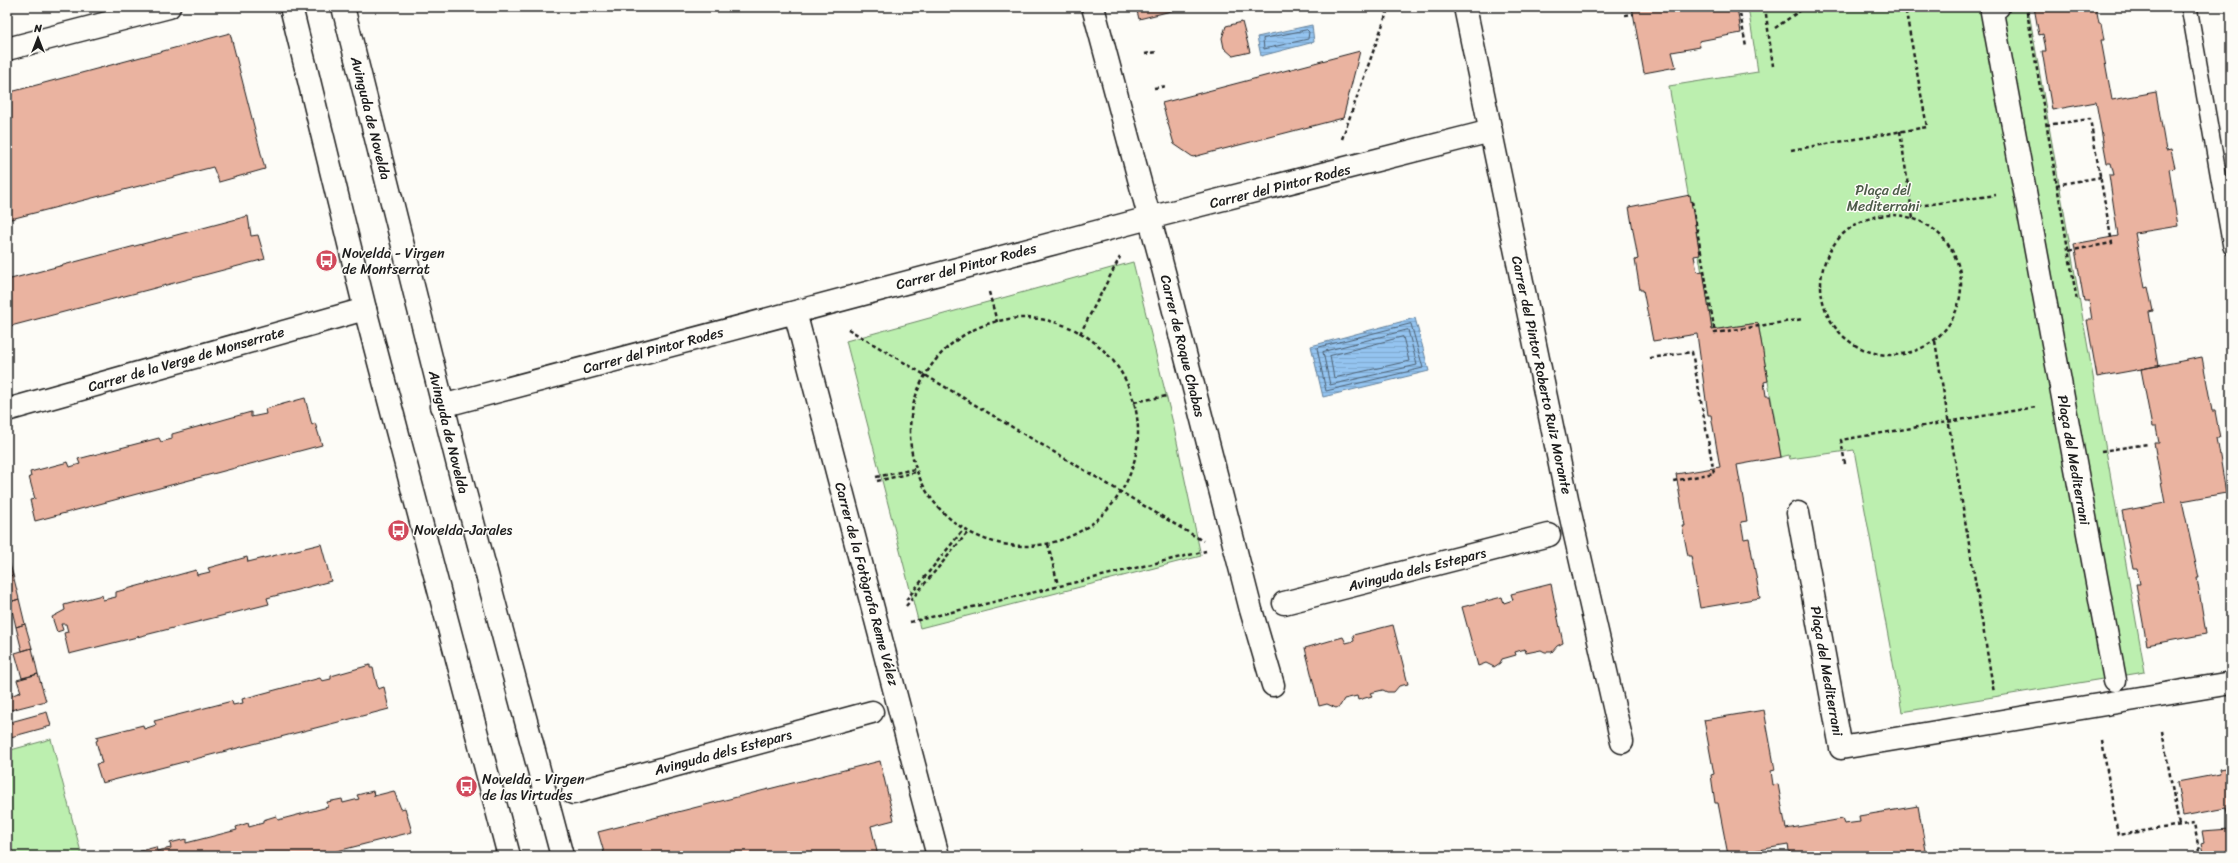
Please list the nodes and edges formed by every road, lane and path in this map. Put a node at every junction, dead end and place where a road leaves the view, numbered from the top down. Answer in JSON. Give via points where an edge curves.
{"nodes":[{"id":1,"x":169,"y":7,"type":"edge"},
{"id":2,"x":291,"y":7,"type":"edge"},
{"id":3,"x":343,"y":7,"type":"edge"},
{"id":4,"x":1093,"y":7,"type":"edge"},
{"id":5,"x":1389,"y":7,"type":"edge"},
{"id":6,"x":1465,"y":7,"type":"edge"},
{"id":7,"x":1739,"y":7,"type":"edge"},
{"id":8,"x":1764,"y":7,"type":"edge"},
{"id":9,"x":1809,"y":7,"type":"edge"},
{"id":10,"x":1905,"y":7,"type":"edge"},
{"id":11,"x":1998,"y":7,"type":"edge"},
{"id":12,"x":2026,"y":7,"type":"edge"},
{"id":13,"x":2189,"y":7,"type":"edge"},
{"id":14,"x":1804,"y":8,"type":"edge"},
{"id":15,"x":1634,"y":14,"type":"dead end"},
{"id":16,"x":1624,"y":15,"type":"dead end"},
{"id":17,"x":1775,"y":28,"type":"dead end"},
{"id":18,"x":1746,"y":47,"type":"dead end"},
{"id":19,"x":7,"y":50,"type":"edge"},
{"id":20,"x":1157,"y":52,"type":"dead end"},
{"id":21,"x":1145,"y":54,"type":"dead end"},
{"id":22,"x":1773,"y":66,"type":"dead end"},
{"id":23,"x":1167,"y":86,"type":"dead end"},
{"id":24,"x":1154,"y":88,"type":"dead end"},
{"id":25,"x":2046,"y":125,"type":"junction"},
{"id":26,"x":1492,"y":131,"type":"junction"},
{"id":27,"x":1900,"y":131,"type":"junction"},
{"id":28,"x":1342,"y":139,"type":"dead end"},
{"id":29,"x":1791,"y":150,"type":"dead end"},
{"id":30,"x":2101,"y":177,"type":"junction"},
{"id":31,"x":2056,"y":185,"type":"junction"},
{"id":32,"x":2024,"y":190,"type":"junction"},
{"id":33,"x":1692,"y":201,"type":"dead end"},
{"id":34,"x":1911,"y":207,"type":"junction"},
{"id":35,"x":1149,"y":218,"type":"junction"},
{"id":36,"x":1913,"y":219,"type":"junction"},
{"id":37,"x":2231,"y":247,"type":"edge"},
{"id":38,"x":2068,"y":251,"type":"junction"},
{"id":39,"x":1120,"y":257,"type":"dead end"},
{"id":40,"x":989,"y":292,"type":"dead end"},
{"id":41,"x":2078,"y":305,"type":"dead end"},
{"id":42,"x":365,"y":309,"type":"junction"},
{"id":43,"x":795,"y":312,"type":"junction"},
{"id":44,"x":1803,"y":319,"type":"dead end"},
{"id":45,"x":998,"y":322,"type":"junction"},
{"id":46,"x":847,"y":328,"type":"dead end"},
{"id":47,"x":1080,"y":334,"type":"junction"},
{"id":48,"x":1935,"y":341,"type":"junction"},
{"id":49,"x":1650,"y":358,"type":"dead end"},
{"id":50,"x":925,"y":375,"type":"junction"},
{"id":51,"x":1169,"y":396,"type":"dead end"},
{"id":52,"x":1134,"y":402,"type":"junction"},
{"id":53,"x":2064,"y":402,"type":"junction"},
{"id":54,"x":442,"y":406,"type":"junction"},
{"id":55,"x":7,"y":410,"type":"edge"},
{"id":56,"x":1949,"y":421,"type":"junction"},
{"id":57,"x":2102,"y":443,"type":"dead end"},
{"id":58,"x":2148,"y":444,"type":"dead end"},
{"id":59,"x":2103,"y":451,"type":"junction"},
{"id":60,"x":2073,"y":456,"type":"junction"},
{"id":61,"x":1844,"y":464,"type":"dead end"},
{"id":62,"x":916,"y":471,"type":"junction"},
{"id":63,"x":877,"y":479,"type":"dead end"},
{"id":64,"x":1673,"y":480,"type":"dead end"},
{"id":65,"x":1121,"y":492,"type":"junction"},
{"id":66,"x":1798,"y":513,"type":"dead end"},
{"id":67,"x":963,"y":530,"type":"junction"},
{"id":68,"x":968,"y":532,"type":"junction"},
{"id":69,"x":1549,"y":535,"type":"dead end"},
{"id":70,"x":1205,"y":542,"type":"dead end"},
{"id":71,"x":1048,"y":544,"type":"junction"},
{"id":72,"x":1207,"y":551,"type":"dead end"},
{"id":73,"x":1058,"y":585,"type":"junction"},
{"id":74,"x":906,"y":600,"type":"dead end"},
{"id":75,"x":1284,"y":603,"type":"dead end"},
{"id":76,"x":906,"y":606,"type":"dead end"},
{"id":77,"x":910,"y":622,"type":"dead end"},
{"id":78,"x":2114,"y":680,"type":"dead end"},
{"id":79,"x":2231,"y":683,"type":"edge"},
{"id":80,"x":1273,"y":685,"type":"dead end"},
{"id":81,"x":1995,"y":700,"type":"dead end"},
{"id":82,"x":872,"y":712,"type":"dead end"},
{"id":83,"x":2162,"y":731,"type":"dead end"},
{"id":84,"x":2102,"y":741,"type":"dead end"},
{"id":85,"x":1622,"y":742,"type":"dead end"},
{"id":86,"x":573,"y":793,"type":"dead end"},
{"id":87,"x":2179,"y":825,"type":"junction"},
{"id":88,"x":509,"y":856,"type":"edge"},
{"id":89,"x":562,"y":856,"type":"edge"},
{"id":90,"x":938,"y":856,"type":"edge"},
{"id":91,"x":2200,"y":856,"type":"edge"}],
"edges":[{"from":1,"to":19,"type":"street"},
{"from":2,"to":42,"type":"street"},
{"from":3,"to":54,"type":"street","name":"Avinguda de Novelda"},
{"from":4,"to":35,"type":"street","name":"Carrer de Roque Chabas"},
{"from":5,"to":28,"type":"path"},
{"from":6,"to":26,"type":"street","name":"Carrer del Pintor Roberto Ruiz Morante"},
{"from":7,"to":18,"type":"path"},
{"from":8,"to":22,"type":"path"},
{"from":9,"to":14,"type":"path"},
{"from":10,"to":27,"type":"path","via":[[1927,127]]},
{"from":11,"to":32,"type":"street","name":"Plaça del Mediterrani","via":[[1992,12]]},
{"from":12,"to":25,"type":"path"},
{"from":13,"to":37,"type":"lane"},
{"from":14,"to":17,"type":"path"},
{"from":15,"to":16,"type":"path"},
{"from":20,"to":21,"type":"path"},
{"from":23,"to":24,"type":"path"},
{"from":25,"to":30,"type":"path","via":[[2090,119]]},
{"from":25,"to":31,"type":"path"},
{"from":26,"to":35,"type":"street","name":"Carrer del Pintor Rodes"},
{"from":26,"to":85,"type":"street","name":"Carrer del Pintor Roberto Ruiz Morante","via":[[1571,517]]},
{"from":27,"to":29,"type":"path"},
{"from":27,"to":34,"type":"path"},
{"from":30,"to":31,"type":"path"},
{"from":30,"to":38,"type":"path","via":[[2112,243]]},
{"from":31,"to":32,"type":"path"},
{"from":31,"to":38,"type":"path"},
{"from":32,"to":34,"type":"path"},
{"from":32,"to":53,"type":"street","name":"Plaça del Mediterrani"},
{"from":33,"to":44,"type":"path","via":[[1715,333]]},
{"from":34,"to":36,"type":"path"},
{"from":35,"to":43,"type":"street","name":"Carrer del Pintor Rodes"},
{"from":35,"to":80,"type":"street","name":"Carrer de Roque Chabas","via":[[1251,610]]},
{"from":36,"to":48,"type":"path","via":[[1921,221],[1939,234],[1952,250],[1960,271],[1962,294],[1955,315]]},
{"from":36,"to":48,"type":"path","via":[[1900,215],[1876,216],[1853,226],[1832,247],[1824,263],[1820,287],[1825,311],[1838,332],[1856,347],[1880,355],[1902,355],[1924,348]]},
{"from":38,"to":41,"type":"path"},
{"from":39,"to":47,"type":"path"},
{"from":40,"to":45,"type":"path"},
{"from":42,"to":55,"type":"street","name":"Carrer de la Verge de Monserrate"},
{"from":42,"to":88,"type":"street"},
{"from":43,"to":54,"type":"street","name":"Carrer del Pintor Rodes"},
{"from":43,"to":90,"type":"street","name":"Carrer de la Fotògrafa Reme Vélez"},
{"from":45,"to":47,"type":"path","via":[[1024,318],[1060,323]]},
{"from":45,"to":50,"type":"path","via":[[987,323],[954,340]]},
{"from":46,"to":50,"type":"path"},
{"from":47,"to":52,"type":"path","via":[[1095,342],[1122,372]]},
{"from":48,"to":56,"type":"path"},
{"from":49,"to":64,"type":"path","via":[[1692,352],[1714,473]]},
{"from":50,"to":62,"type":"path","via":[[913,401],[908,438]]},
{"from":50,"to":65,"type":"path"},
{"from":51,"to":52,"type":"path"},
{"from":52,"to":65,"type":"path","via":[[1138,448],[1126,486]]},
{"from":53,"to":56,"type":"path"},
{"from":53,"to":60,"type":"street","name":"Plaça del Mediterrani"},
{"from":54,"to":89,"type":"street","name":"Avinguda de Novelda"},
{"from":56,"to":61,"type":"path","via":[[1841,440]]},
{"from":56,"to":81,"type":"path"},
{"from":57,"to":59,"type":"path"},
{"from":58,"to":59,"type":"path"},
{"from":59,"to":60,"type":"path"},
{"from":60,"to":78,"type":"street","name":"Plaça del Mediterrani"},
{"from":62,"to":63,"type":"path"},
{"from":62,"to":67,"type":"path","via":[[935,506]]},
{"from":65,"to":70,"type":"path"},
{"from":65,"to":71,"type":"path","via":[[1101,517],[1070,537]]},
{"from":66,"to":79,"type":"street","name":"Plaça del Mediterrani","via":[[1841,748]]},
{"from":67,"to":68,"type":"path"},
{"from":67,"to":74,"type":"path"},
{"from":68,"to":71,"type":"path","via":[[997,544],[1034,547]]},
{"from":68,"to":76,"type":"path"},
{"from":69,"to":75,"type":"street","name":"Avinguda dels Estepars"},
{"from":71,"to":73,"type":"path"},
{"from":72,"to":73,"type":"path"},
{"from":73,"to":77,"type":"path"},
{"from":82,"to":86,"type":"street","name":"Avinguda dels Estepars"},
{"from":83,"to":87,"type":"path"},
{"from":84,"to":87,"type":"path","via":[[2118,835]]},
{"from":87,"to":91,"type":"path","via":[[2194,823]]}]}
